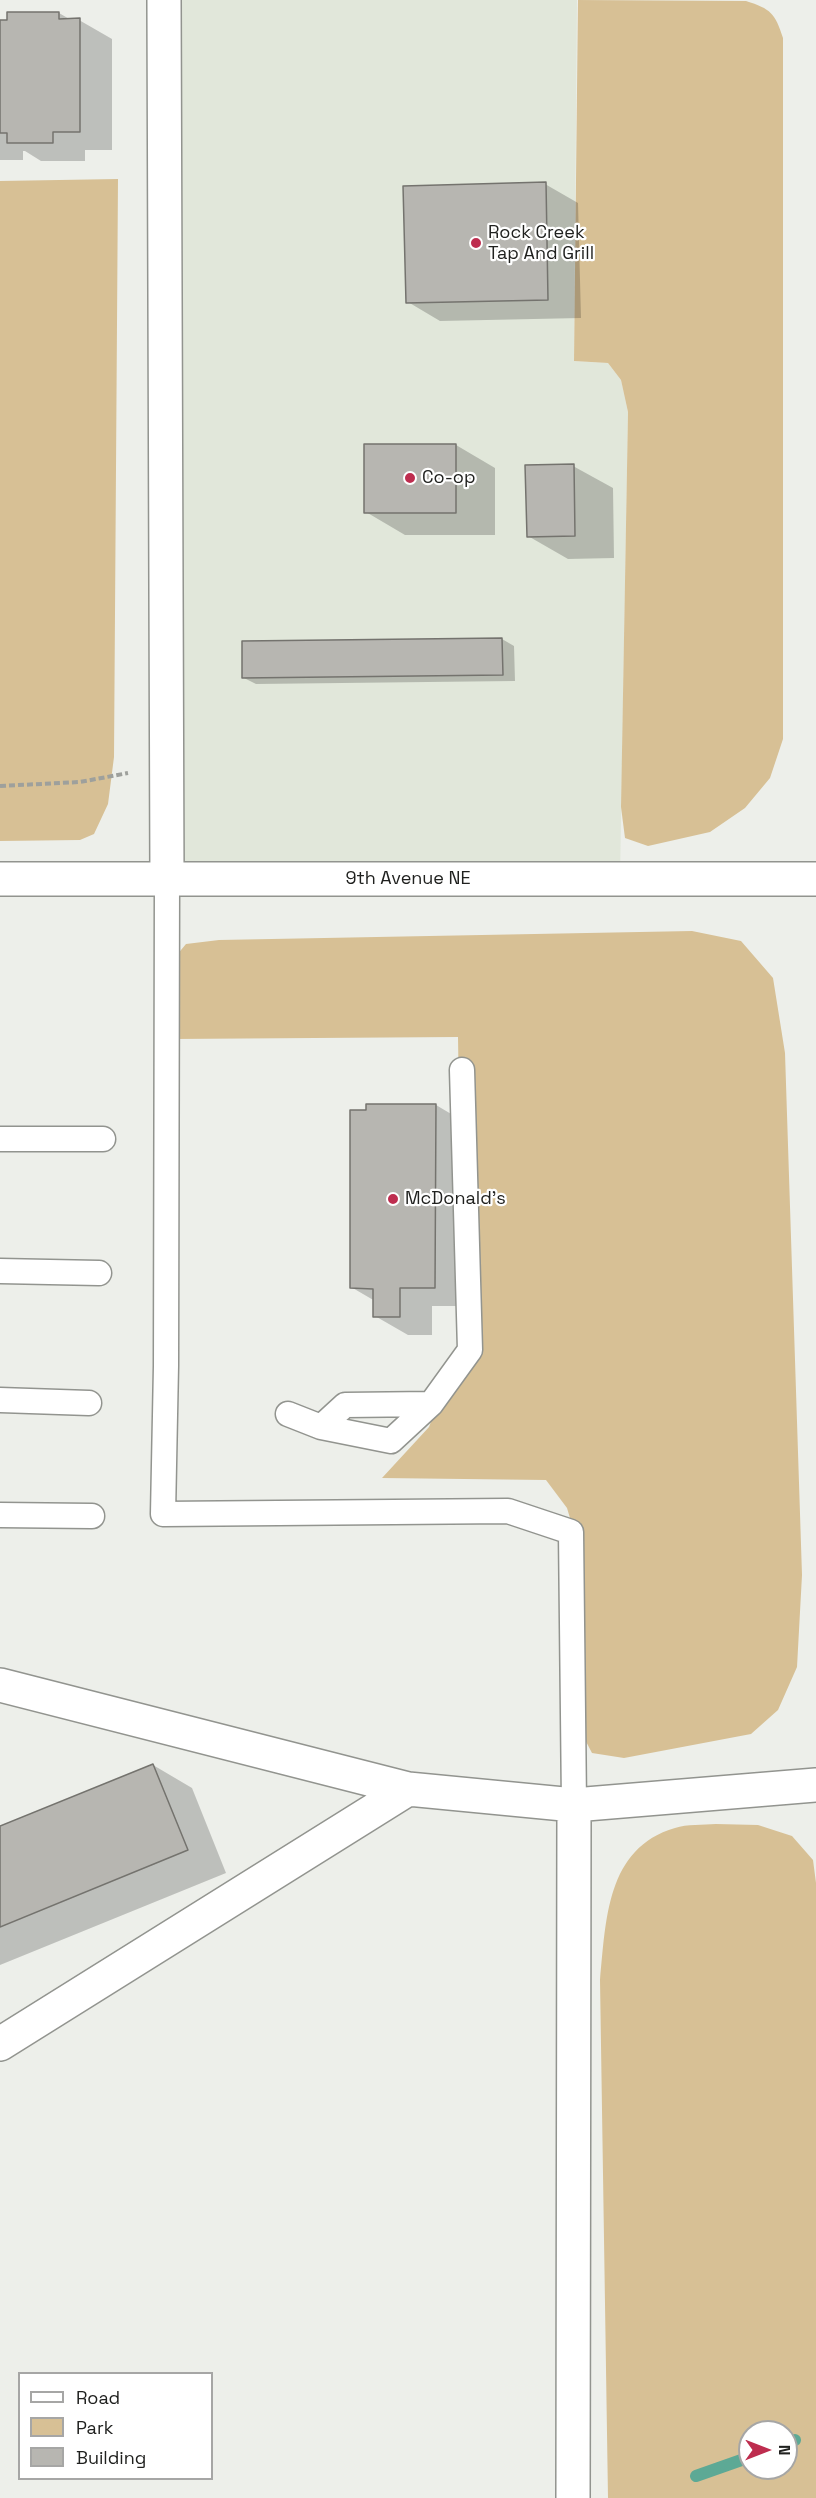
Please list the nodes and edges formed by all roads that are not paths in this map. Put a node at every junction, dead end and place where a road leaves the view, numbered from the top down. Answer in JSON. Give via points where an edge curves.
{"nodes":[{"id":1,"x":164,"y":0,"type":"edge"},
{"id":2,"x":0,"y":879,"type":"edge"},
{"id":3,"x":167,"y":879,"type":"junction"},
{"id":4,"x":816,"y":879,"type":"edge"},
{"id":5,"x":462,"y":1070,"type":"dead end"},
{"id":6,"x":0,"y":1139,"type":"edge"},
{"id":7,"x":103,"y":1139,"type":"dead end"},
{"id":8,"x":0,"y":1270,"type":"edge"},
{"id":9,"x":99,"y":1273,"type":"dead end"},
{"id":10,"x":0,"y":1400,"type":"edge"},
{"id":11,"x":90,"y":1403,"type":"dead end"},
{"id":12,"x":430,"y":1404,"type":"junction"},
{"id":13,"x":288,"y":1414,"type":"dead end"},
{"id":14,"x":321,"y":1427,"type":"junction"},
{"id":15,"x":0,"y":1515,"type":"edge"},
{"id":16,"x":92,"y":1516,"type":"dead end"},
{"id":17,"x":0,"y":1685,"type":"edge"},
{"id":18,"x":816,"y":1785,"type":"edge"},
{"id":19,"x":408,"y":1789,"type":"junction"},
{"id":20,"x":573,"y":1805,"type":"junction"},
{"id":21,"x":0,"y":2044,"type":"edge"},
{"id":22,"x":573,"y":2498,"type":"edge"}],
"edges":[{"from":1,"to":3,"type":"street"},
{"from":2,"to":3,"type":"street","name":"9th Avenue NE"},
{"from":3,"to":4,"type":"street","name":"9th Avenue NE"},
{"from":3,"to":20,"type":"lane","via":[[163,1514],[508,1511],[572,1532]]},
{"from":5,"to":12,"type":"lane","via":[[470,1350]]},
{"from":6,"to":7,"type":"lane"},
{"from":8,"to":9,"type":"lane"},
{"from":10,"to":11,"type":"lane"},
{"from":12,"to":14,"type":"lane","via":[[345,1404]]},
{"from":12,"to":14,"type":"lane","via":[[392,1441]]},
{"from":13,"to":14,"type":"lane"},
{"from":15,"to":16,"type":"lane"},
{"from":17,"to":19,"type":"street"},
{"from":18,"to":20,"type":"street"},
{"from":19,"to":20,"type":"street"},
{"from":19,"to":21,"type":"street"},
{"from":20,"to":22,"type":"street"}]}
